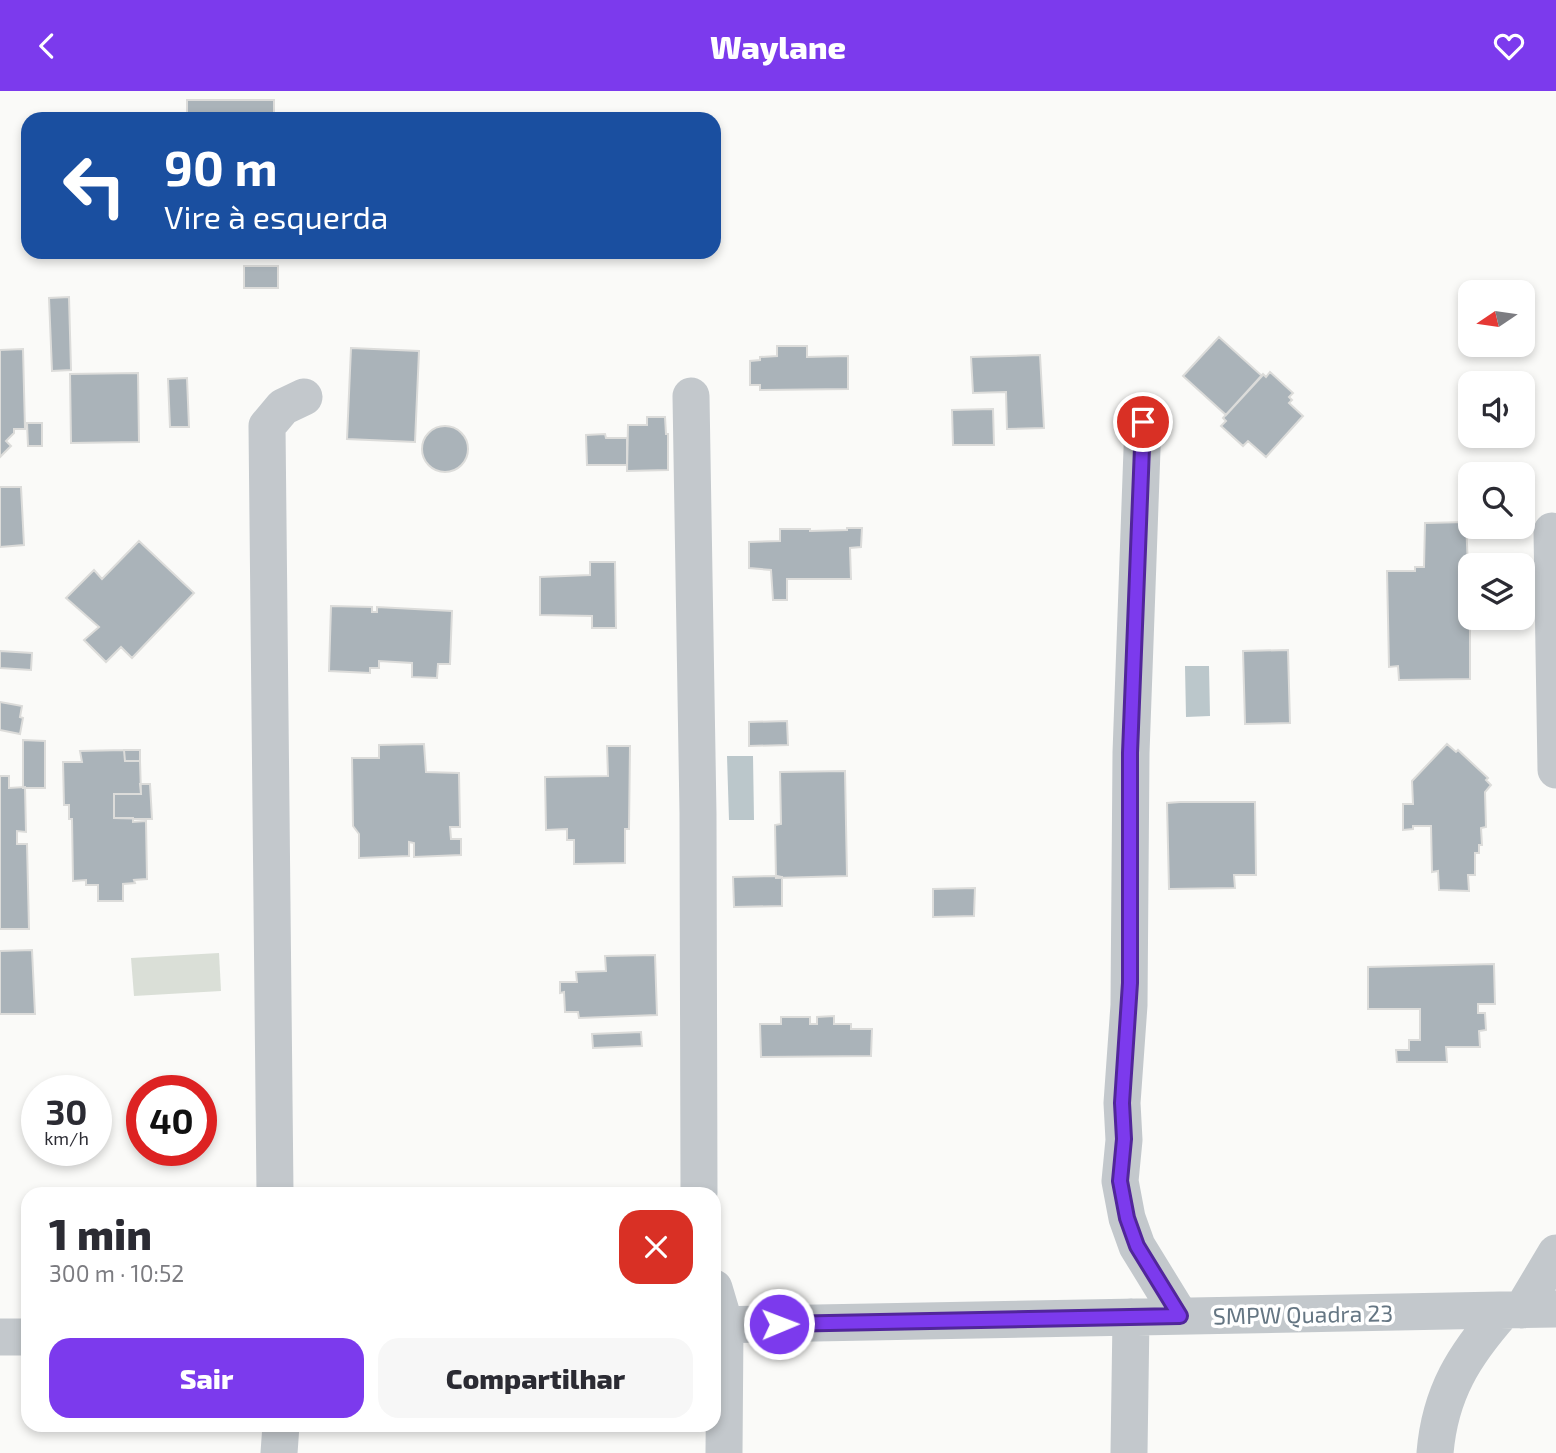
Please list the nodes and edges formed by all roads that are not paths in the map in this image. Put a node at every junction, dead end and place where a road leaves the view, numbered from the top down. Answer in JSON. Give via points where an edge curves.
{"nodes":[{"id":1,"x":691,"y":396,"type":"dead end"},
{"id":2,"x":304,"y":397,"type":"dead end"},
{"id":3,"x":1143,"y":422,"type":"dead end"},
{"id":4,"x":1552,"y":531,"type":"dead end"},
{"id":5,"x":1556,"y":771,"type":"edge"},
{"id":6,"x":275,"y":1187,"type":"edge"},
{"id":7,"x":699,"y":1187,"type":"edge"},
{"id":8,"x":1556,"y":1253,"type":"edge"},
{"id":9,"x":1527,"y":1310,"type":"edge"},
{"id":10,"x":1180,"y":1316,"type":"junction"},
{"id":11,"x":1131,"y":1317,"type":"junction"},
{"id":12,"x":721,"y":1325,"type":"edge"},
{"id":13,"x":0,"y":1337,"type":"edge"},
{"id":14,"x":21,"y":1337,"type":"edge"},
{"id":15,"x":721,"y":1376,"type":"edge"},
{"id":16,"x":280,"y":1432,"type":"edge"},
{"id":17,"x":279,"y":1453,"type":"edge"},
{"id":18,"x":724,"y":1453,"type":"edge"},
{"id":19,"x":1129,"y":1453,"type":"edge"},
{"id":20,"x":1435,"y":1453,"type":"edge"}],
"edges":[{"from":1,"to":7,"type":"street"},
{"from":2,"to":6,"type":"street","via":[[283,407],[267,426]]},
{"from":3,"to":10,"type":"street","via":[[1130,753],[1128,1041],[1120,1181],[1137,1246]]},
{"from":4,"to":5,"type":"street"},
{"from":8,"to":9,"type":"street"},
{"from":9,"to":10,"type":"street","name":"SMPW Quadra 23"},
{"from":9,"to":20,"type":"street","via":[[1476,1341],[1441,1409]]},
{"from":10,"to":11,"type":"street","name":"SMPW Quadra 23"},
{"from":11,"to":12,"type":"street","name":"SMPW Quadra 23"},
{"from":11,"to":19,"type":"street"},
{"from":13,"to":14,"type":"street"},
{"from":15,"to":18,"type":"street"},
{"from":16,"to":17,"type":"street"}]}
